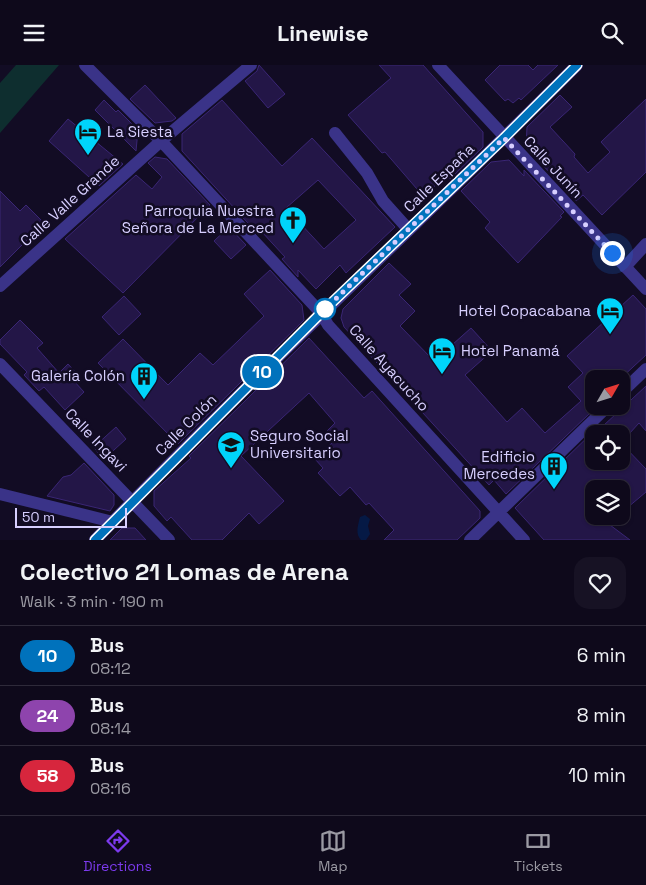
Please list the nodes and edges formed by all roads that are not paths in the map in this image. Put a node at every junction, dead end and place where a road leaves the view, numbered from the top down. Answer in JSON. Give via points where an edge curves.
{"nodes":[{"id":1,"x":85,"y":65,"type":"edge"},
{"id":2,"x":251,"y":65,"type":"edge"},
{"id":3,"x":438,"y":65,"type":"edge"},
{"id":4,"x":577,"y":65,"type":"edge"},
{"id":5,"x":335,"y":133,"type":"dead end"},
{"id":6,"x":504,"y":138,"type":"junction"},
{"id":7,"x":161,"y":141,"type":"junction"},
{"id":8,"x":408,"y":229,"type":"junction"},
{"id":9,"x":646,"y":244,"type":"edge"},
{"id":10,"x":625,"y":267,"type":"junction"},
{"id":11,"x":0,"y":286,"type":"edge"},
{"id":12,"x":646,"y":289,"type":"edge"},
{"id":13,"x":321,"y":313,"type":"junction"},
{"id":14,"x":0,"y":364,"type":"edge"},
{"id":15,"x":646,"y":369,"type":"edge"},
{"id":16,"x":630,"y":384,"type":"edge"},
{"id":17,"x":599,"y":415,"type":"edge"},
{"id":18,"x":0,"y":494,"type":"edge"},
{"id":19,"x":133,"y":501,"type":"junction"},
{"id":20,"x":498,"y":513,"type":"junction"},
{"id":21,"x":113,"y":522,"type":"junction"},
{"id":22,"x":96,"y":540,"type":"edge"},
{"id":23,"x":168,"y":540,"type":"edge"},
{"id":24,"x":470,"y":540,"type":"edge"},
{"id":25,"x":524,"y":540,"type":"edge"}],
"edges":[{"from":1,"to":7,"type":"street","name":"Calle Ayacucho"},
{"from":2,"to":7,"type":"street","name":"Calle Valle Grande"},
{"from":3,"to":6,"type":"street","name":"Calle Junín"},
{"from":4,"to":6,"type":"street","name":"Calle España"},
{"from":5,"to":8,"type":"street","via":[[363,167],[383,201]]},
{"from":6,"to":8,"type":"street","name":"Calle España"},
{"from":6,"to":10,"type":"street","name":"Calle Junín"},
{"from":7,"to":11,"type":"street","name":"Calle Valle Grande"},
{"from":7,"to":13,"type":"street","name":"Calle Ayacucho"},
{"from":8,"to":13,"type":"street","name":"Calle España"},
{"from":9,"to":10,"type":"street"},
{"from":10,"to":12,"type":"street","name":"Calle Junín"},
{"from":13,"to":19,"type":"street","name":"Calle Colón"},
{"from":13,"to":20,"type":"street","name":"Calle Ayacucho","via":[[328,325]]},
{"from":14,"to":19,"type":"street","name":"Calle Ingavi"},
{"from":15,"to":16,"type":"street"},
{"from":17,"to":20,"type":"street"},
{"from":18,"to":21,"type":"street"},
{"from":19,"to":21,"type":"street","name":"Calle Colón"},
{"from":19,"to":23,"type":"street","name":"Calle Ingavi"},
{"from":20,"to":24,"type":"street"},
{"from":20,"to":25,"type":"street","name":"Calle Ayacucho"},
{"from":21,"to":22,"type":"street","name":"Calle Colón"}]}
